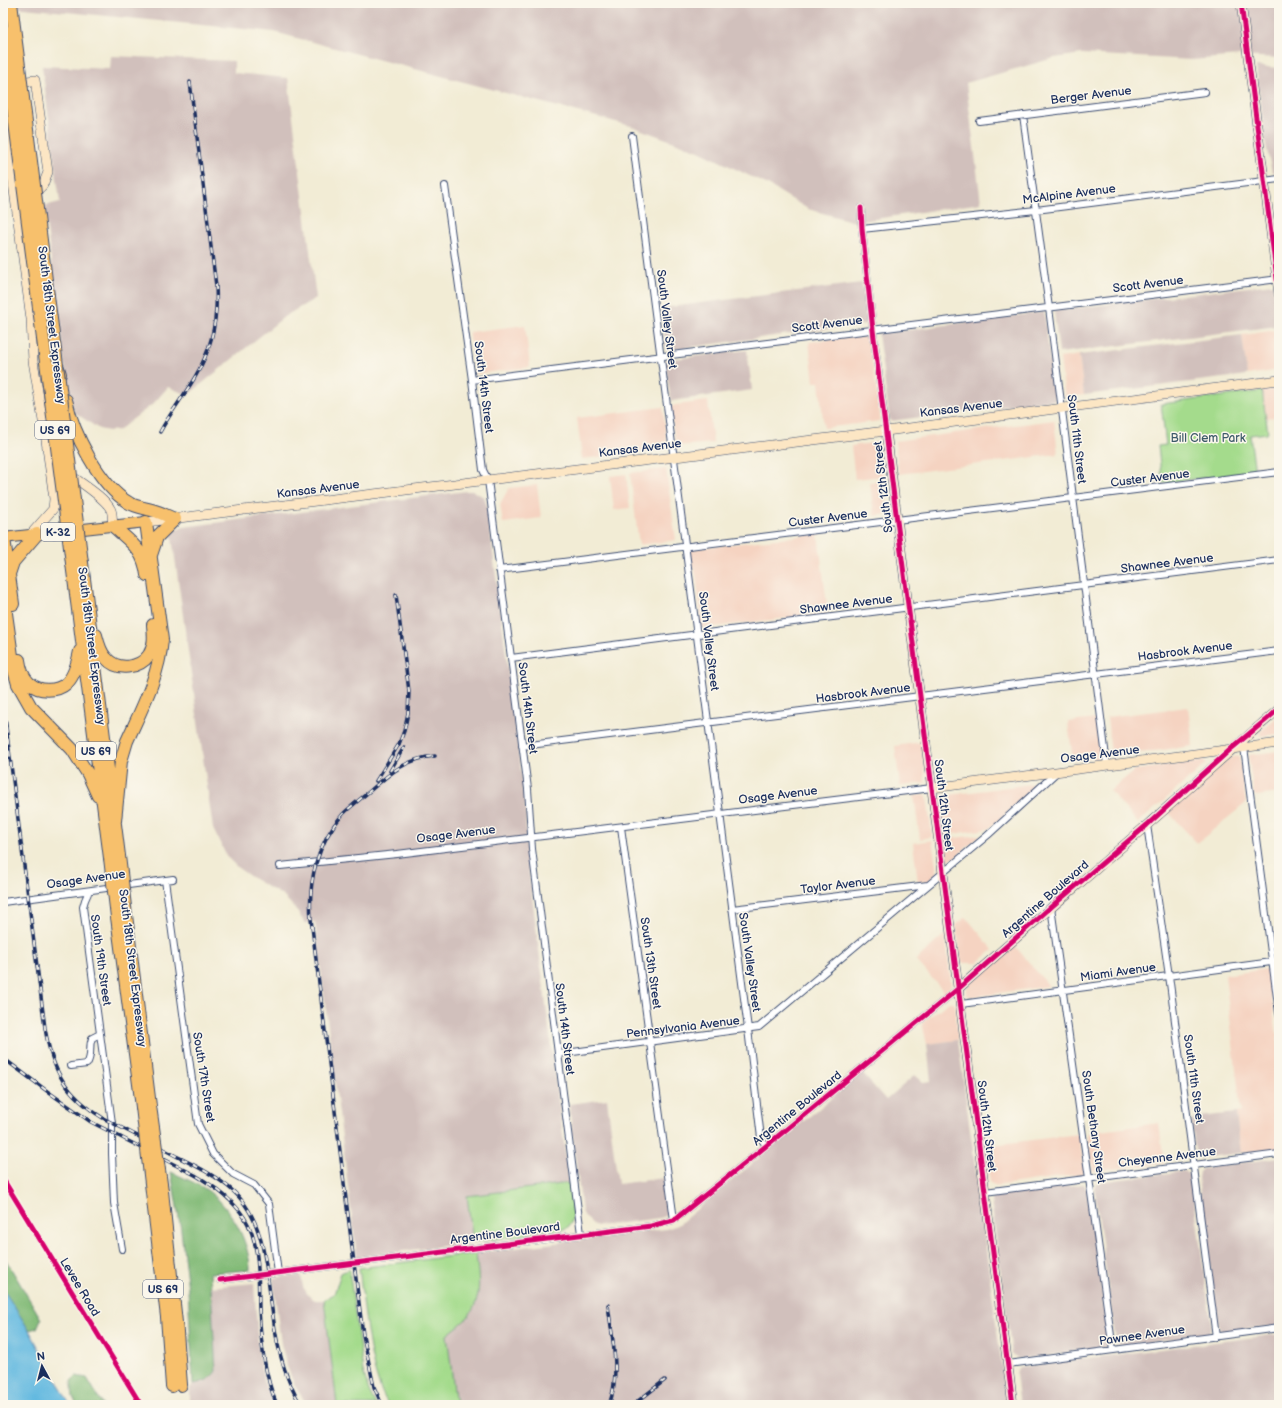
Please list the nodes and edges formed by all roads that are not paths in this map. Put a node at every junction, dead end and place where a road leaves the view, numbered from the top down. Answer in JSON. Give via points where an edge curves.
{"nodes":[{"id":1,"x":11,"y":3,"type":"edge"},
{"id":2,"x":1241,"y":3,"type":"edge"},
{"id":3,"x":3,"y":30,"type":"edge"},
{"id":4,"x":3,"y":84,"type":"edge"},
{"id":5,"x":1205,"y":92,"type":"dead end"},
{"id":6,"x":3,"y":107,"type":"edge"},
{"id":7,"x":1023,"y":115,"type":"junction"},
{"id":8,"x":979,"y":120,"type":"dead end"},
{"id":9,"x":632,"y":136,"type":"dead end"},
{"id":10,"x":1279,"y":179,"type":"edge"},
{"id":11,"x":1264,"y":181,"type":"junction"},
{"id":12,"x":445,"y":186,"type":"dead end"},
{"id":13,"x":861,"y":208,"type":"dead end"},
{"id":14,"x":1036,"y":210,"type":"junction"},
{"id":15,"x":862,"y":229,"type":"junction"},
{"id":16,"x":1278,"y":279,"type":"edge"},
{"id":17,"x":1279,"y":294,"type":"edge"},
{"id":18,"x":1049,"y":308,"type":"junction"},
{"id":19,"x":873,"y":330,"type":"junction"},
{"id":20,"x":660,"y":356,"type":"junction"},
{"id":21,"x":57,"y":365,"type":"junction"},
{"id":22,"x":472,"y":380,"type":"junction"},
{"id":23,"x":1279,"y":380,"type":"edge"},
{"id":24,"x":1062,"y":408,"type":"junction"},
{"id":25,"x":886,"y":431,"type":"junction"},
{"id":26,"x":673,"y":457,"type":"junction"},
{"id":27,"x":1279,"y":472,"type":"edge"},
{"id":28,"x":488,"y":480,"type":"junction"},
{"id":29,"x":1073,"y":498,"type":"junction"},
{"id":30,"x":175,"y":519,"type":"junction"},
{"id":31,"x":897,"y":521,"type":"junction"},
{"id":32,"x":146,"y":522,"type":"junction"},
{"id":33,"x":113,"y":526,"type":"junction"},
{"id":34,"x":33,"y":535,"type":"junction"},
{"id":35,"x":3,"y":538,"type":"edge"},
{"id":36,"x":685,"y":547,"type":"junction"},
{"id":37,"x":151,"y":555,"type":"junction"},
{"id":38,"x":1279,"y":560,"type":"edge"},
{"id":39,"x":77,"y":563,"type":"junction"},
{"id":40,"x":499,"y":570,"type":"junction"},
{"id":41,"x":9,"y":574,"type":"junction"},
{"id":42,"x":1084,"y":584,"type":"junction"},
{"id":43,"x":3,"y":592,"type":"edge"},
{"id":44,"x":908,"y":607,"type":"junction"},
{"id":45,"x":88,"y":616,"type":"junction"},
{"id":46,"x":697,"y":634,"type":"junction"},
{"id":47,"x":82,"y":644,"type":"junction"},
{"id":48,"x":1279,"y":651,"type":"edge"},
{"id":49,"x":511,"y":658,"type":"junction"},
{"id":50,"x":1096,"y":674,"type":"junction"},
{"id":51,"x":920,"y":697,"type":"junction"},
{"id":52,"x":1279,"y":709,"type":"edge"},
{"id":53,"x":708,"y":722,"type":"junction"},
{"id":54,"x":1279,"y":743,"type":"edge"},
{"id":55,"x":522,"y":746,"type":"junction"},
{"id":56,"x":1244,"y":747,"type":"junction"},
{"id":57,"x":1232,"y":748,"type":"junction"},
{"id":58,"x":1107,"y":765,"type":"junction"},
{"id":59,"x":1056,"y":772,"type":"junction"},
{"id":60,"x":932,"y":788,"type":"junction"},
{"id":61,"x":103,"y":810,"type":"junction"},
{"id":62,"x":720,"y":815,"type":"junction"},
{"id":63,"x":115,"y":821,"type":"junction"},
{"id":64,"x":1148,"y":825,"type":"junction"},
{"id":65,"x":621,"y":827,"type":"junction"},
{"id":66,"x":531,"y":837,"type":"junction"},
{"id":67,"x":114,"y":857,"type":"junction"},
{"id":68,"x":280,"y":866,"type":"dead end"},
{"id":69,"x":943,"y":873,"type":"junction"},
{"id":70,"x":173,"y":879,"type":"dead end"},
{"id":71,"x":165,"y":880,"type":"junction"},
{"id":72,"x":928,"y":884,"type":"junction"},
{"id":73,"x":89,"y":890,"type":"junction"},
{"id":74,"x":3,"y":902,"type":"edge"},
{"id":75,"x":1051,"y":907,"type":"junction"},
{"id":76,"x":732,"y":909,"type":"junction"},
{"id":77,"x":1276,"y":962,"type":"edge"},
{"id":78,"x":1169,"y":976,"type":"junction"},
{"id":79,"x":959,"y":988,"type":"junction"},
{"id":80,"x":1063,"y":990,"type":"junction"},
{"id":81,"x":961,"y":1004,"type":"junction"},
{"id":82,"x":1279,"y":1013,"type":"edge"},
{"id":83,"x":748,"y":1030,"type":"junction"},
{"id":84,"x":100,"y":1034,"type":"junction"},
{"id":85,"x":650,"y":1042,"type":"junction"},
{"id":86,"x":558,"y":1054,"type":"junction"},
{"id":87,"x":71,"y":1066,"type":"dead end"},
{"id":88,"x":766,"y":1146,"type":"junction"},
{"id":89,"x":1279,"y":1154,"type":"edge"},
{"id":90,"x":1194,"y":1165,"type":"junction"},
{"id":91,"x":1090,"y":1178,"type":"junction"},
{"id":92,"x":985,"y":1192,"type":"junction"},
{"id":93,"x":674,"y":1220,"type":"junction"},
{"id":94,"x":581,"y":1234,"type":"junction"},
{"id":95,"x":122,"y":1249,"type":"dead end"},
{"id":96,"x":278,"y":1273,"type":"junction"},
{"id":97,"x":220,"y":1280,"type":"dead end"},
{"id":98,"x":1279,"y":1328,"type":"edge"},
{"id":99,"x":1216,"y":1337,"type":"junction"},
{"id":100,"x":1113,"y":1350,"type":"junction"},
{"id":101,"x":1008,"y":1364,"type":"junction"},
{"id":102,"x":176,"y":1385,"type":"dead end"},
{"id":103,"x":1013,"y":1405,"type":"edge"}],
"edges":[{"from":1,"to":21,"type":"highway","name":"South 18th Street Expressway","number":"US 69","bridge":true},
{"from":2,"to":11,"type":"street"},
{"from":3,"to":39,"type":"highway","name":"South 18th Street Expressway","number":"US 69","bridge":true},
{"from":4,"to":33,"type":"street","via":[[35,80],[48,172],[43,186],[34,194],[68,474],[110,508]]},
{"from":5,"to":7,"type":"street","name":"Berger Avenue"},
{"from":6,"to":34,"type":"street","via":[[31,319],[32,361],[54,499],[53,509]]},
{"from":7,"to":8,"type":"street","name":"Berger Avenue"},
{"from":7,"to":14,"type":"street","name":"South 11th Street"},
{"from":9,"to":20,"type":"street","name":"South Valley Street"},
{"from":10,"to":11,"type":"street","name":"McAlpine Avenue"},
{"from":11,"to":14,"type":"street","name":"McAlpine Avenue"},
{"from":11,"to":16,"type":"street"},
{"from":12,"to":22,"type":"street","name":"South 14th Street"},
{"from":13,"to":15,"type":"street","name":"South 12th Street"},
{"from":14,"to":15,"type":"street","name":"McAlpine Avenue"},
{"from":14,"to":18,"type":"street","name":"South 11th Street"},
{"from":15,"to":19,"type":"street","name":"South 12th Street"},
{"from":16,"to":17,"type":"street"},
{"from":16,"to":18,"type":"street","name":"Scott Avenue"},
{"from":18,"to":19,"type":"street","name":"Scott Avenue"},
{"from":18,"to":24,"type":"street","name":"South 11th Street"},
{"from":19,"to":20,"type":"street","name":"Scott Avenue"},
{"from":19,"to":25,"type":"street","name":"South 12th Street"},
{"from":20,"to":22,"type":"street","name":"Scott Avenue"},
{"from":20,"to":26,"type":"street","name":"South Valley Street"},
{"from":21,"to":30,"type":"highway","bridge":true,"via":[[62,377],[68,411],[86,452],[106,482],[128,502]]},
{"from":21,"to":39,"type":"highway","name":"South 18th Street Expressway","number":"US 69","bridge":true},
{"from":22,"to":28,"type":"street","name":"South 14th Street","via":[[483,470]]},
{"from":23,"to":24,"type":"street","name":"Kansas Avenue"},
{"from":24,"to":25,"type":"street","name":"Kansas Avenue"},
{"from":24,"to":29,"type":"street","name":"South 11th Street"},
{"from":25,"to":26,"type":"street","name":"Kansas Avenue"},
{"from":25,"to":31,"type":"street","name":"South 12th Street"},
{"from":26,"to":28,"type":"street","name":"Kansas Avenue"},
{"from":26,"to":36,"type":"street","name":"South Valley Street"},
{"from":27,"to":29,"type":"street","name":"Custer Avenue"},
{"from":28,"to":30,"type":"street","name":"Kansas Avenue"},
{"from":28,"to":40,"type":"street","name":"South 14th Street"},
{"from":29,"to":31,"type":"street","name":"Custer Avenue"},
{"from":29,"to":42,"type":"street","name":"South 11th Street"},
{"from":30,"to":32,"type":"street","name":"Kansas Avenue"},
{"from":30,"to":37,"type":"highway","via":[[157,537]]},
{"from":31,"to":36,"type":"street","name":"Custer Avenue"},
{"from":31,"to":44,"type":"street","name":"South 12th Street"},
{"from":32,"to":33,"type":"main road","name":"Kansas Avenue","number":"K-32"},
{"from":32,"to":37,"type":"highway"},
{"from":33,"to":34,"type":"main road","name":"Kansas Avenue","number":"K-32"},
{"from":33,"to":45,"type":"highway","via":[[137,547],[146,567],[154,636],[149,655],[135,666],[118,666],[112,663],[100,650]]},
{"from":34,"to":35,"type":"main road","name":"Kansas Avenue","number":"K-32"},
{"from":34,"to":41,"type":"highway","via":[[13,562]]},
{"from":35,"to":41,"type":"highway"},
{"from":36,"to":40,"type":"street","name":"Custer Avenue"},
{"from":36,"to":46,"type":"street","name":"South Valley Street"},
{"from":37,"to":63,"type":"highway","via":[[162,640],[161,655],[155,677],[127,740],[121,761]]},
{"from":38,"to":42,"type":"street","name":"Shawnee Avenue"},
{"from":39,"to":45,"type":"highway","name":"South 18th Street Expressway","number":"US 69"},
{"from":39,"to":47,"type":"highway","name":"South 18th Street Expressway","number":"US 69"},
{"from":40,"to":49,"type":"street","name":"South 14th Street"},
{"from":41,"to":47,"type":"highway","via":[[20,665],[29,683],[42,690],[52,690],[67,682],[76,666]]},
{"from":42,"to":44,"type":"street","name":"Shawnee Avenue"},
{"from":42,"to":50,"type":"street","name":"South 11th Street"},
{"from":43,"to":61,"type":"highway","via":[[18,684],[32,708],[72,749],[82,763]]},
{"from":44,"to":46,"type":"street","name":"Shawnee Avenue"},
{"from":44,"to":51,"type":"street","name":"South 12th Street"},
{"from":45,"to":63,"type":"highway","name":"South 18th Street Expressway","number":"US 69"},
{"from":46,"to":49,"type":"street","name":"Shawnee Avenue"},
{"from":46,"to":53,"type":"street","name":"South Valley Street"},
{"from":47,"to":61,"type":"highway","name":"South 18th Street Expressway","number":"US 69"},
{"from":48,"to":50,"type":"street","name":"Hasbrook Avenue"},
{"from":49,"to":55,"type":"street","name":"South 14th Street"},
{"from":50,"to":51,"type":"street","name":"Hasbrook Avenue"},
{"from":50,"to":58,"type":"street","name":"South 11th Street"},
{"from":51,"to":53,"type":"street","name":"Hasbrook Avenue"},
{"from":51,"to":60,"type":"street","name":"South 12th Street"},
{"from":52,"to":57,"type":"street","name":"Argentine Boulevard"},
{"from":53,"to":55,"type":"street","name":"Hasbrook Avenue"},
{"from":53,"to":62,"type":"street","name":"South Valley Street"},
{"from":54,"to":56,"type":"street","name":"Osage Avenue"},
{"from":55,"to":66,"type":"street","name":"South 14th Street"},
{"from":56,"to":57,"type":"street","name":"Osage Avenue"},
{"from":56,"to":77,"type":"street"},
{"from":57,"to":58,"type":"street","name":"Osage Avenue"},
{"from":57,"to":64,"type":"street","name":"Argentine Boulevard"},
{"from":58,"to":59,"type":"street","name":"Osage Avenue"},
{"from":59,"to":60,"type":"street","name":"Osage Avenue"},
{"from":59,"to":69,"type":"street","via":[[988,836]]},
{"from":60,"to":62,"type":"street","name":"Osage Avenue"},
{"from":60,"to":69,"type":"street","name":"South 12th Street"},
{"from":61,"to":67,"type":"highway","name":"South 18th Street Expressway","number":"US 69"},
{"from":62,"to":65,"type":"street","name":"Osage Avenue"},
{"from":62,"to":76,"type":"street","name":"South Valley Street"},
{"from":63,"to":67,"type":"highway","name":"South 18th Street Expressway","number":"US 69"},
{"from":64,"to":75,"type":"street","name":"Argentine Boulevard"},
{"from":64,"to":78,"type":"street","name":"South 11th Street"},
{"from":65,"to":66,"type":"street","name":"Osage Avenue"},
{"from":65,"to":85,"type":"street","name":"South 13th Street"},
{"from":66,"to":68,"type":"street","name":"Osage Avenue"},
{"from":66,"to":86,"type":"street","name":"South 14th Street"},
{"from":67,"to":102,"type":"highway","name":"South 18th Street Expressway","number":"US 69","bridge":true,"via":[[177,1332]]},
{"from":69,"to":72,"type":"street","name":"Taylor Avenue"},
{"from":69,"to":79,"type":"street","name":"South 12th Street"},
{"from":70,"to":71,"type":"street","name":"Osage Avenue"},
{"from":71,"to":73,"type":"street","name":"Osage Avenue"},
{"from":71,"to":96,"type":"street","name":"South 17th Street","via":[[198,1124],[213,1154],[233,1174],[254,1185],[269,1204]]},
{"from":72,"to":76,"type":"street","name":"Taylor Avenue"},
{"from":72,"to":83,"type":"street","name":"Pennsylvania Avenue","via":[[759,1027]]},
{"from":73,"to":74,"type":"street","name":"Osage Avenue"},
{"from":73,"to":84,"type":"street","name":"South 19th Street","via":[[83,907]]},
{"from":75,"to":79,"type":"street","name":"Argentine Boulevard"},
{"from":75,"to":80,"type":"street","name":"South Bethany Street"},
{"from":76,"to":83,"type":"street","name":"South Valley Street"},
{"from":77,"to":78,"type":"street","name":"Miami Avenue"},
{"from":77,"to":82,"type":"street"},
{"from":78,"to":80,"type":"street","name":"Miami Avenue"},
{"from":78,"to":90,"type":"street","name":"South 11th Street"},
{"from":79,"to":81,"type":"street","name":"South 12th Street"},
{"from":79,"to":88,"type":"street","name":"Argentine Boulevard"},
{"from":80,"to":81,"type":"street","name":"Miami Avenue"},
{"from":80,"to":91,"type":"street","name":"South Bethany Street"},
{"from":81,"to":92,"type":"street","name":"South 12th Street"},
{"from":83,"to":85,"type":"street","name":"Pennsylvania Avenue"},
{"from":83,"to":88,"type":"street","name":"South Valley Street","via":[[761,1138]]},
{"from":84,"to":87,"type":"street","via":[[92,1038],[87,1064]]},
{"from":84,"to":95,"type":"street","name":"South 19th Street","via":[[113,1134],[114,1203]]},
{"from":85,"to":86,"type":"street","name":"Pennsylvania Avenue"},
{"from":85,"to":93,"type":"street","name":"South 13th Street"},
{"from":86,"to":94,"type":"street","name":"South 14th Street"},
{"from":88,"to":93,"type":"street","name":"Argentine Boulevard"},
{"from":89,"to":90,"type":"street","name":"Cheyenne Avenue"},
{"from":90,"to":91,"type":"street","name":"Cheyenne Avenue"},
{"from":90,"to":99,"type":"street","name":"South 11th Street"},
{"from":91,"to":92,"type":"street","name":"Cheyenne Avenue"},
{"from":91,"to":100,"type":"street","name":"South Bethany Street"},
{"from":92,"to":101,"type":"street","name":"South 12th Street"},
{"from":93,"to":94,"type":"street","name":"Argentine Boulevard","via":[[651,1226]]},
{"from":94,"to":96,"type":"street","name":"Argentine Boulevard"},
{"from":96,"to":97,"type":"street","name":"Argentine Boulevard"},
{"from":98,"to":99,"type":"street","name":"Pawnee Avenue"},
{"from":99,"to":100,"type":"street","name":"Pawnee Avenue"},
{"from":100,"to":101,"type":"street","name":"Pawnee Avenue"},
{"from":101,"to":103,"type":"street","name":"South 12th Street"}]}
